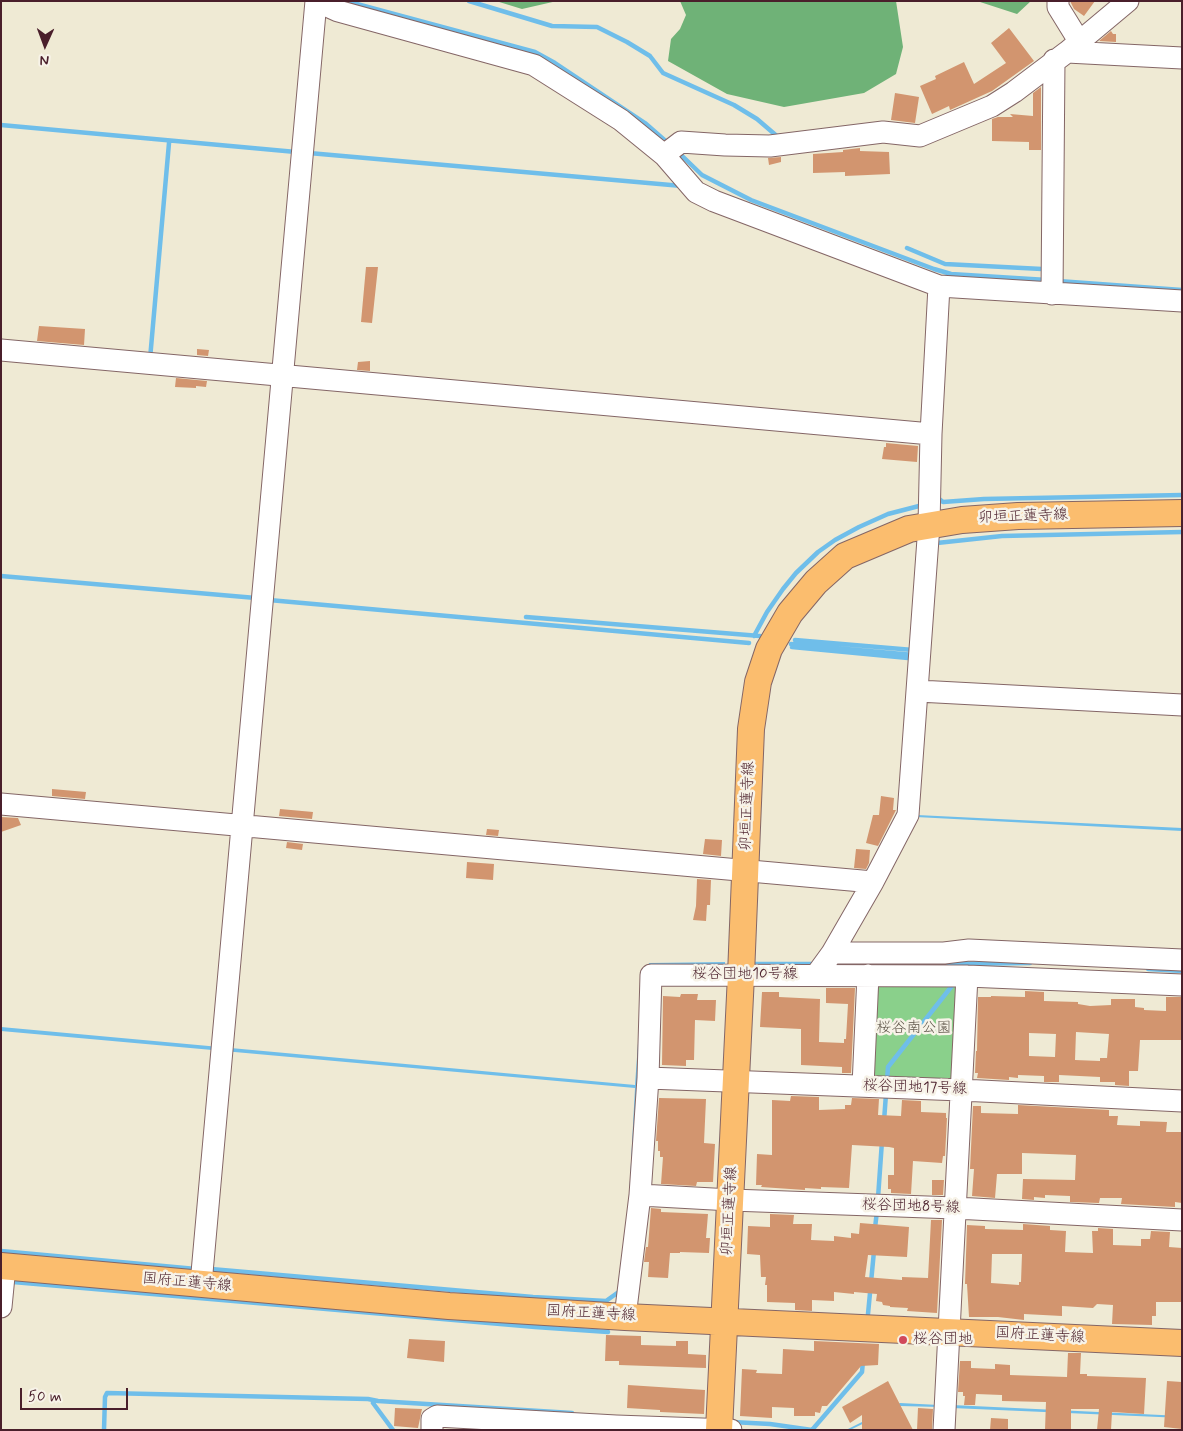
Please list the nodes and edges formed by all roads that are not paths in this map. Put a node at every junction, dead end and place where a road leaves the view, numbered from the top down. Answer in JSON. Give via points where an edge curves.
{"nodes":[{"id":1,"x":1058,"y":1,"type":"edge"},
{"id":2,"x":1128,"y":1,"type":"edge"},
{"id":3,"x":1067,"y":51,"type":"junction"},
{"id":4,"x":1182,"y":58,"type":"edge"},
{"id":5,"x":664,"y":155,"type":"junction"},
{"id":6,"x":939,"y":286,"type":"junction"},
{"id":7,"x":1052,"y":294,"type":"junction"},
{"id":8,"x":1182,"y":301,"type":"edge"},
{"id":9,"x":1,"y":350,"type":"edge"},
{"id":10,"x":283,"y":375,"type":"junction"},
{"id":11,"x":931,"y":434,"type":"junction"},
{"id":12,"x":1182,"y":513,"type":"edge"},
{"id":13,"x":929,"y":524,"type":"junction"},
{"id":14,"x":918,"y":691,"type":"junction"},
{"id":15,"x":1182,"y":705,"type":"edge"},
{"id":16,"x":1,"y":804,"type":"edge"},
{"id":17,"x":243,"y":826,"type":"junction"},
{"id":18,"x":745,"y":871,"type":"junction"},
{"id":19,"x":873,"y":882,"type":"junction"},
{"id":20,"x":832,"y":953,"type":"junction"},
{"id":21,"x":1182,"y":960,"type":"edge"},
{"id":22,"x":741,"y":975,"type":"junction"},
{"id":23,"x":816,"y":975,"type":"junction"},
{"id":24,"x":868,"y":975,"type":"junction"},
{"id":25,"x":967,"y":976,"type":"junction"},
{"id":26,"x":1182,"y":985,"type":"edge"},
{"id":27,"x":648,"y":1078,"type":"junction"},
{"id":28,"x":736,"y":1081,"type":"junction"},
{"id":29,"x":863,"y":1086,"type":"junction"},
{"id":30,"x":961,"y":1090,"type":"junction"},
{"id":31,"x":1182,"y":1101,"type":"edge"},
{"id":32,"x":640,"y":1196,"type":"junction"},
{"id":33,"x":731,"y":1200,"type":"junction"},
{"id":34,"x":955,"y":1208,"type":"junction"},
{"id":35,"x":1182,"y":1220,"type":"edge"},
{"id":36,"x":3,"y":1266,"type":"edge"},
{"id":37,"x":201,"y":1284,"type":"junction"},
{"id":38,"x":1,"y":1307,"type":"edge"},
{"id":39,"x":625,"y":1317,"type":"junction"},
{"id":40,"x":724,"y":1320,"type":"junction"},
{"id":41,"x":949,"y":1331,"type":"junction"},
{"id":42,"x":1182,"y":1343,"type":"edge"},
{"id":43,"x":615,"y":1428,"type":"edge"},
{"id":44,"x":432,"y":1430,"type":"edge"},
{"id":45,"x":719,"y":1430,"type":"edge"},
{"id":46,"x":731,"y":1430,"type":"edge"},
{"id":47,"x":944,"y":1430,"type":"edge"}],
"edges":[{"from":1,"to":3,"type":"street"},
{"from":2,"to":3,"type":"street"},
{"from":3,"to":4,"type":"street"},
{"from":3,"to":5,"type":"street","via":[[992,106],[920,136],[883,132],[770,146],[681,142]]},
{"from":3,"to":7,"type":"street"},
{"from":5,"to":6,"type":"street","via":[[696,192],[714,201]]},
{"from":5,"to":10,"type":"street","via":[[621,120],[534,65],[338,11],[316,1]]},
{"from":6,"to":7,"type":"street"},
{"from":6,"to":11,"type":"street"},
{"from":7,"to":8,"type":"street"},
{"from":9,"to":10,"type":"street"},
{"from":10,"to":11,"type":"street"},
{"from":10,"to":17,"type":"street"},
{"from":11,"to":13,"type":"street"},
{"from":12,"to":13,"type":"main road","name":"卯垣正蓮寺線","via":[[1018,516]]},
{"from":13,"to":14,"type":"street"},
{"from":13,"to":18,"type":"main road","name":"卯垣正蓮寺線","via":[[845,556],[816,582],[790,613],[769,649],[758,682],[751,729]]},
{"from":14,"to":15,"type":"street"},
{"from":14,"to":19,"type":"street","via":[[908,815]]},
{"from":16,"to":17,"type":"street"},
{"from":17,"to":18,"type":"street"},
{"from":17,"to":37,"type":"street"},
{"from":18,"to":19,"type":"street"},
{"from":18,"to":22,"type":"main road","name":"卯垣正蓮寺線"},
{"from":19,"to":20,"type":"street"},
{"from":20,"to":21,"type":"street","via":[[969,950]]},
{"from":20,"to":23,"type":"street"},
{"from":22,"to":23,"type":"street","name":"桜谷団地10号線"},
{"from":22,"to":27,"type":"street","name":"桜谷団地10号線","via":[[651,975]]},
{"from":22,"to":28,"type":"main road","name":"卯垣正蓮寺線"},
{"from":23,"to":24,"type":"street","name":"桜谷団地10号線"},
{"from":24,"to":25,"type":"street","name":"桜谷団地10号線"},
{"from":24,"to":29,"type":"street"},
{"from":25,"to":26,"type":"street","name":"桜谷団地10号線"},
{"from":25,"to":30,"type":"street"},
{"from":27,"to":28,"type":"street","name":"桜谷団地17号線"},
{"from":27,"to":32,"type":"street","name":"桜谷団地10号線"},
{"from":28,"to":29,"type":"street","name":"桜谷団地17号線"},
{"from":28,"to":33,"type":"main road","name":"卯垣正蓮寺線"},
{"from":29,"to":30,"type":"street","name":"桜谷団地17号線"},
{"from":30,"to":31,"type":"street","name":"桜谷団地17号線"},
{"from":30,"to":34,"type":"street"},
{"from":32,"to":33,"type":"street","name":"桜谷団地8号線"},
{"from":32,"to":39,"type":"street","name":"桜谷団地10号線"},
{"from":33,"to":34,"type":"street","name":"桜谷団地8号線"},
{"from":33,"to":40,"type":"main road","name":"卯垣正蓮寺線"},
{"from":34,"to":35,"type":"street","name":"桜谷団地8号線"},
{"from":34,"to":41,"type":"street"},
{"from":36,"to":37,"type":"main road","name":"国府正蓮寺線"},
{"from":36,"to":38,"type":"street"},
{"from":37,"to":39,"type":"main road","name":"国府正蓮寺線","via":[[449,1306]]},
{"from":39,"to":40,"type":"main road","name":"国府正蓮寺線"},
{"from":40,"to":41,"type":"main road","name":"国府正蓮寺線"},
{"from":40,"to":45,"type":"main road","name":"卯垣正蓮寺線"},
{"from":41,"to":42,"type":"main road","name":"国府正蓮寺線"},
{"from":41,"to":47,"type":"street"},
{"from":43,"to":44,"type":"street","via":[[437,1416],[432,1419]]},
{"from":43,"to":45,"type":"street"},
{"from":45,"to":46,"type":"street"}]}
